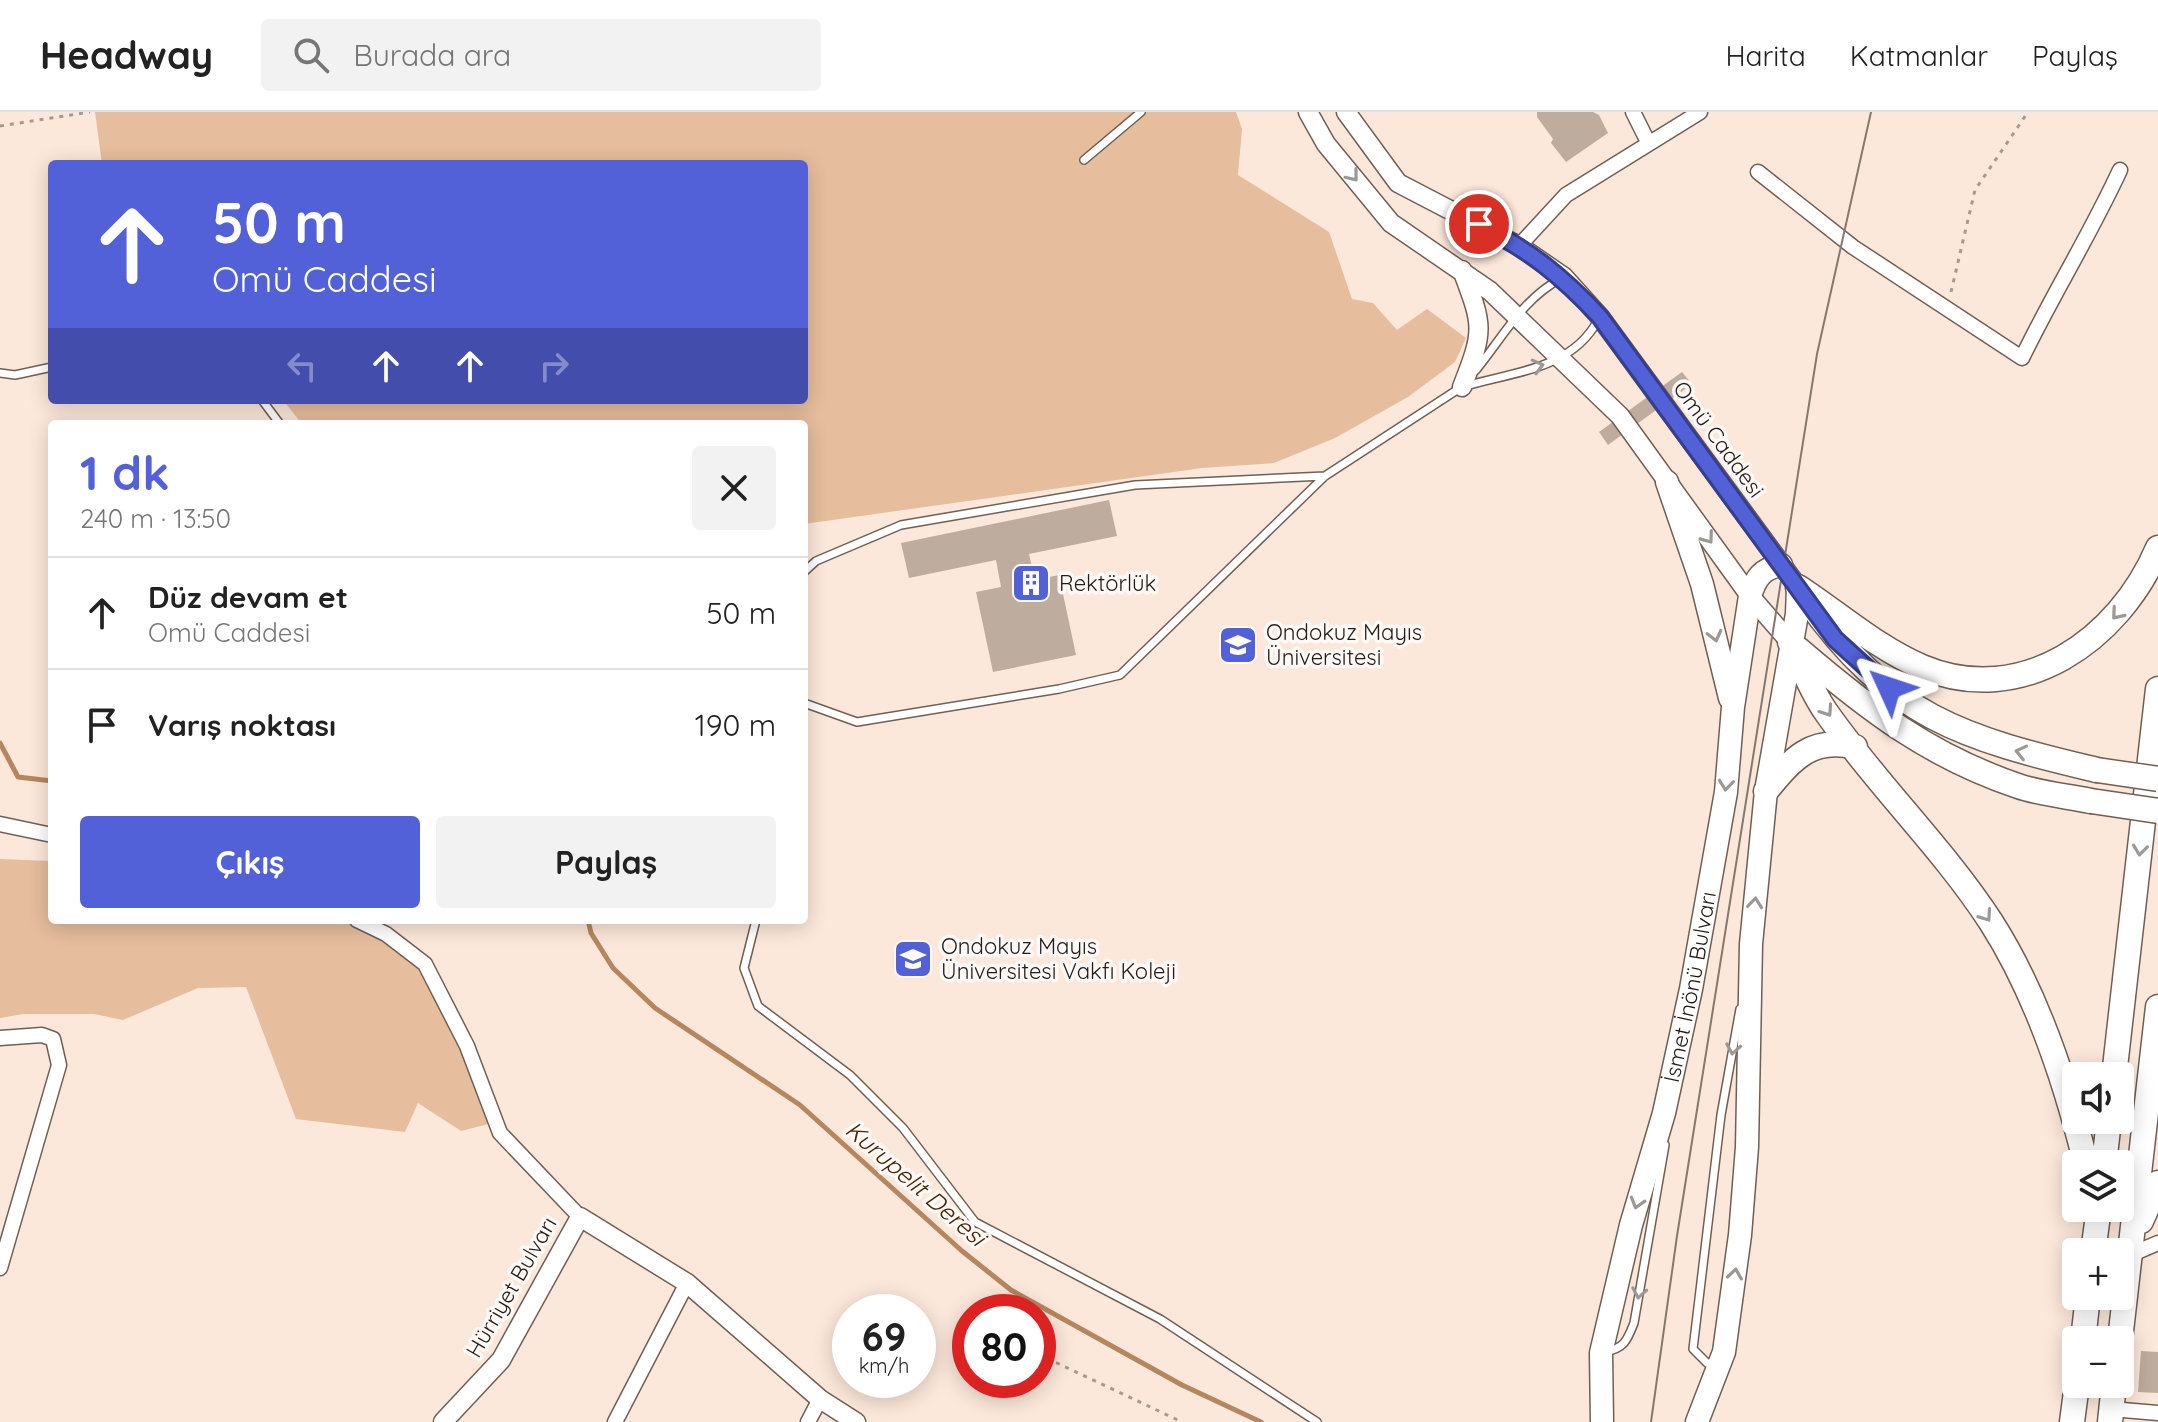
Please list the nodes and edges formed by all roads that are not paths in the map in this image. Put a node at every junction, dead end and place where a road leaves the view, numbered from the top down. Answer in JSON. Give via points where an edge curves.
{"nodes":[{"id":1,"x":1141,"y":112,"type":"edge"},
{"id":2,"x":1308,"y":112,"type":"edge"},
{"id":3,"x":1346,"y":112,"type":"edge"},
{"id":4,"x":1633,"y":112,"type":"edge"},
{"id":5,"x":1700,"y":112,"type":"edge"},
{"id":6,"x":1648,"y":142,"type":"junction"},
{"id":7,"x":1084,"y":160,"type":"dead end"},
{"id":8,"x":2120,"y":170,"type":"dead end"},
{"id":9,"x":1758,"y":172,"type":"dead end"},
{"id":10,"x":1519,"y":246,"type":"junction"},
{"id":11,"x":1462,"y":270,"type":"junction"},
{"id":12,"x":1564,"y":277,"type":"junction"},
{"id":13,"x":1518,"y":316,"type":"junction"},
{"id":14,"x":1600,"y":317,"type":"junction"},
{"id":15,"x":1562,"y":359,"type":"junction"},
{"id":16,"x":48,"y":368,"type":"edge"},
{"id":17,"x":0,"y":373,"type":"edge"},
{"id":18,"x":1462,"y":387,"type":"junction"},
{"id":19,"x":1325,"y":476,"type":"junction"},
{"id":20,"x":1667,"y":482,"type":"junction"},
{"id":21,"x":2158,"y":548,"type":"edge"},
{"id":22,"x":1781,"y":565,"type":"junction"},
{"id":23,"x":808,"y":568,"type":"edge"},
{"id":24,"x":1798,"y":587,"type":"junction"},
{"id":25,"x":1750,"y":596,"type":"junction"},
{"id":26,"x":1790,"y":642,"type":"junction"},
{"id":27,"x":2158,"y":689,"type":"edge"},
{"id":28,"x":808,"y":704,"type":"edge"},
{"id":29,"x":1733,"y":707,"type":"junction"},
{"id":30,"x":1855,"y":747,"type":"junction"},
{"id":31,"x":2158,"y":779,"type":"edge"},
{"id":32,"x":1766,"y":791,"type":"junction"},
{"id":33,"x":2158,"y":811,"type":"edge"},
{"id":34,"x":0,"y":824,"type":"edge"},
{"id":35,"x":48,"y":834,"type":"edge"},
{"id":36,"x":365,"y":924,"type":"edge"},
{"id":37,"x":755,"y":924,"type":"edge"},
{"id":38,"x":1751,"y":944,"type":"junction"},
{"id":39,"x":2158,"y":1007,"type":"edge"},
{"id":40,"x":0,"y":1038,"type":"edge"},
{"id":41,"x":2116,"y":1062,"type":"edge"},
{"id":42,"x":2082,"y":1150,"type":"edge"},
{"id":43,"x":2158,"y":1183,"type":"edge"},
{"id":44,"x":580,"y":1217,"type":"junction"},
{"id":45,"x":2132,"y":1238,"type":"edge"},
{"id":46,"x":2134,"y":1241,"type":"edge"},
{"id":47,"x":2158,"y":1243,"type":"edge"},
{"id":48,"x":2134,"y":1247,"type":"edge"},
{"id":49,"x":0,"y":1268,"type":"edge"},
{"id":50,"x":687,"y":1283,"type":"junction"},
{"id":51,"x":1719,"y":1363,"type":"junction"},
{"id":52,"x":2075,"y":1398,"type":"edge"},
{"id":53,"x":820,"y":1399,"type":"junction"},
{"id":54,"x":2158,"y":1413,"type":"edge"},
{"id":55,"x":2110,"y":1415,"type":"edge"},
{"id":56,"x":443,"y":1422,"type":"edge"},
{"id":57,"x":615,"y":1422,"type":"edge"},
{"id":58,"x":808,"y":1422,"type":"edge"},
{"id":59,"x":856,"y":1422,"type":"edge"},
{"id":60,"x":1317,"y":1422,"type":"edge"},
{"id":61,"x":1602,"y":1422,"type":"edge"},
{"id":62,"x":1697,"y":1422,"type":"edge"},
{"id":63,"x":2072,"y":1422,"type":"edge"}],
"edges":[{"from":1,"to":7,"type":"lane"},
{"from":2,"to":11,"type":"street","one_way":true,"via":[[1326,144],[1391,223]]},
{"from":3,"to":10,"type":"street","name":"Omü Caddesi","via":[[1398,183]]},
{"from":4,"to":6,"type":"street"},
{"from":5,"to":6,"type":"street"},
{"from":6,"to":10,"type":"street","via":[[1566,195]]},
{"from":8,"to":9,"type":"street","via":[[2022,358],[1853,247]]},
{"from":10,"to":12,"type":"street","name":"Omü Caddesi"},
{"from":11,"to":13,"type":"street"},
{"from":11,"to":18,"type":"street","via":[[1481,320]]},
{"from":12,"to":13,"type":"lane","via":[[1539,290]]},
{"from":12,"to":14,"type":"street","name":"Omü Caddesi"},
{"from":13,"to":15,"type":"street"},
{"from":13,"to":18,"type":"lane"},
{"from":14,"to":15,"type":"lane","via":[[1589,338]]},
{"from":14,"to":22,"type":"street","name":"Omü Caddesi"},
{"from":18,"to":15,"type":"lane","one_way":true},
{"from":15,"to":20,"type":"street","via":[[1620,416]]},
{"from":16,"to":17,"type":"lane"},
{"from":18,"to":19,"type":"lane"},
{"from":19,"to":23,"type":"lane","via":[[1135,485],[901,525]]},
{"from":19,"to":28,"type":"lane","via":[[1120,675],[857,722]]},
{"from":20,"to":25,"type":"street","one_way":true},
{"from":20,"to":29,"type":"main road","one_way":true,"via":[[1702,584]]},
{"from":21,"to":24,"type":"highway","one_way":true,"via":[[2132,596],[2105,629],[2040,670],[2004,680],[1965,680],[1922,666]]},
{"from":22,"to":24,"type":"street","name":"Omü Caddesi"},
{"from":22,"to":25,"type":"main road","name":"İsmet İnönü Bulvarı","via":[[1765,569]]},
{"from":24,"to":26,"type":"main road"},
{"from":31,"to":24,"type":"highway","one_way":true,"bridge":true,"via":[[2002,747],[1926,715],[1835,639]]},
{"from":25,"to":26,"type":"street"},
{"from":25,"to":29,"type":"main road","name":"İsmet İnönü Bulvarı"},
{"from":26,"to":30,"type":"highway","one_way":true,"via":[[1825,710]]},
{"from":26,"to":32,"type":"main road"},
{"from":26,"to":33,"type":"highway","bridge":true,"via":[[1859,702],[1924,746],[2020,787]]},
{"from":27,"to":41,"type":"highway","one_way":true},
{"from":29,"to":61,"type":"main road","name":"İsmet İnönü Bulvarı","one_way":true,"via":[[1726,792],[1691,989],[1601,1353]]},
{"from":30,"to":32,"type":"highway","via":[[1832,741],[1814,747]]},
{"from":30,"to":42,"type":"highway","one_way":true,"via":[[1992,924],[2028,994],[2069,1096]]},
{"from":38,"to":32,"type":"main road","one_way":true},
{"from":34,"to":35,"type":"street"},
{"from":36,"to":44,"type":"street","via":[[425,964],[467,1046],[500,1133]]},
{"from":37,"to":60,"type":"lane","via":[[744,968],[758,1006],[850,1075],[892,1117],[975,1222],[1160,1319]]},
{"from":51,"to":38,"type":"main road","one_way":true,"via":[[1740,1235],[1747,1147]]},
{"from":38,"to":51,"type":"lane","one_way":true,"via":[[1721,1115],[1693,1349],[1707,1363]]},
{"from":39,"to":45,"type":"highway"},
{"from":40,"to":49,"type":"street","via":[[53,1039],[59,1065]]},
{"from":43,"to":46,"type":"highway"},
{"from":44,"to":50,"type":"street","name":"Hürriyet Bulvarı"},
{"from":44,"to":56,"type":"street","name":"Hürriyet Bulvarı","via":[[501,1360]]},
{"from":47,"to":48,"type":"street"},
{"from":50,"to":53,"type":"street","name":"Hürriyet Bulvarı"},
{"from":50,"to":57,"type":"street"},
{"from":51,"to":62,"type":"main road"},
{"from":52,"to":63,"type":"highway"},
{"from":53,"to":58,"type":"street"},
{"from":53,"to":59,"type":"street","name":"Hürriyet Bulvarı"},
{"from":54,"to":55,"type":"street"}]}
